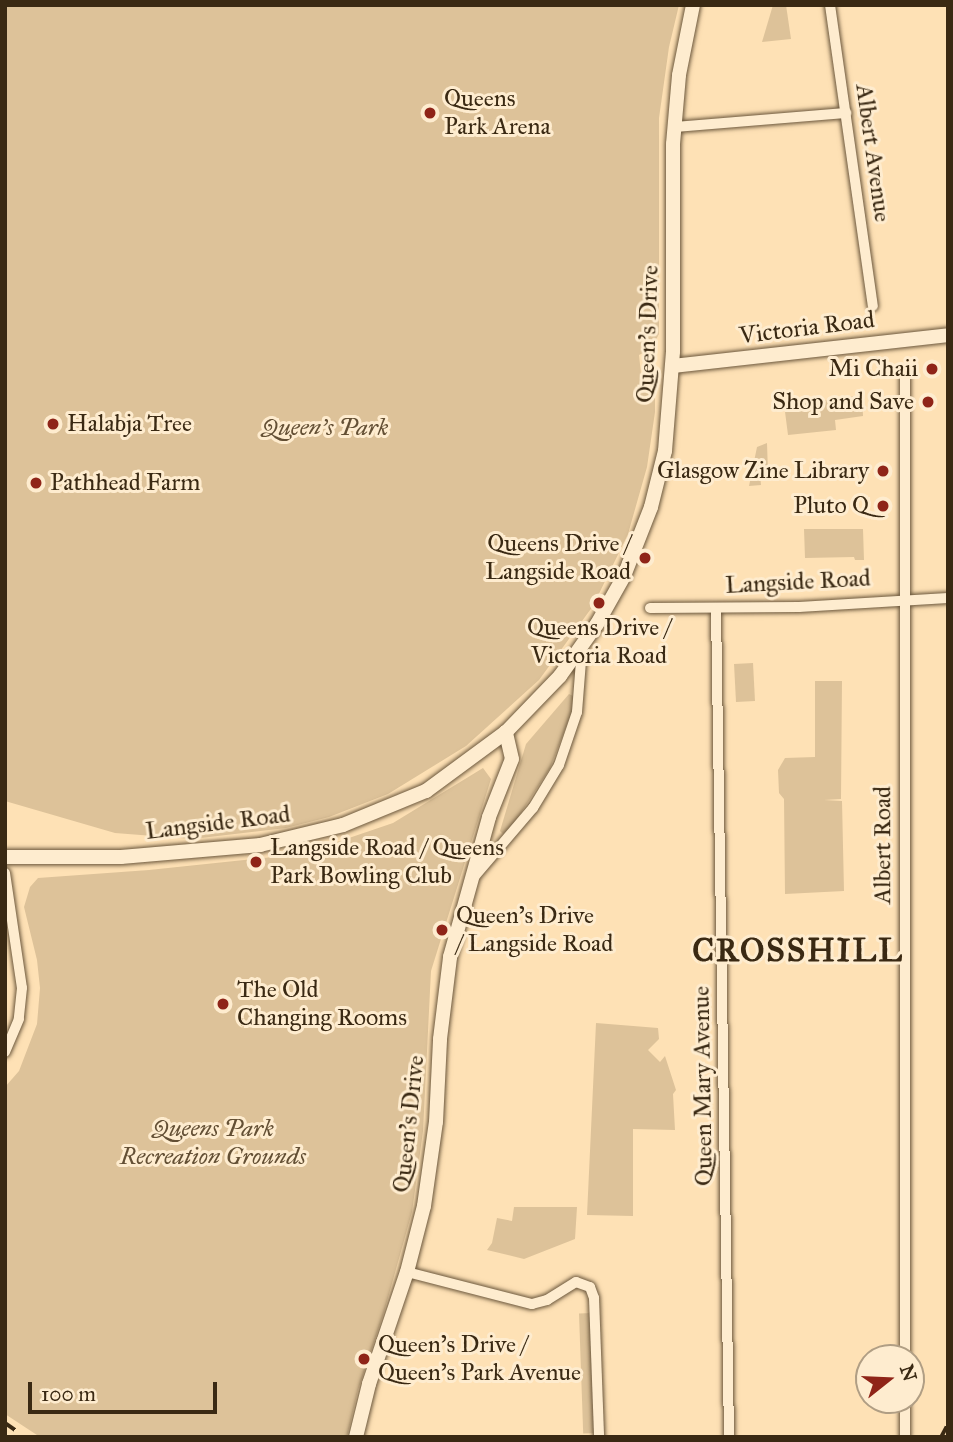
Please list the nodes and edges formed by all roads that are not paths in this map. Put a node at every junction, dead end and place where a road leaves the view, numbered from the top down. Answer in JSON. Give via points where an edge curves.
{"nodes":[{"id":1,"x":693,"y":5,"type":"edge"},
{"id":2,"x":830,"y":5,"type":"edge"},
{"id":3,"x":846,"y":113,"type":"junction"},
{"id":4,"x":674,"y":127,"type":"junction"},
{"id":5,"x":873,"y":306,"type":"dead end"},
{"id":6,"x":948,"y":335,"type":"edge"},
{"id":7,"x":673,"y":366,"type":"junction"},
{"id":8,"x":905,"y":374,"type":"dead end"},
{"id":9,"x":948,"y":598,"type":"edge"},
{"id":10,"x":907,"y":599,"type":"junction"},
{"id":11,"x":650,"y":608,"type":"dead end"},
{"id":12,"x":716,"y":609,"type":"junction"},
{"id":13,"x":582,"y":648,"type":"junction"},
{"id":14,"x":506,"y":732,"type":"junction"},
{"id":15,"x":5,"y":856,"type":"edge"},
{"id":16,"x":5,"y":873,"type":"edge"},
{"id":17,"x":470,"y":883,"type":"junction"},
{"id":18,"x":5,"y":1052,"type":"edge"},
{"id":19,"x":407,"y":1272,"type":"junction"},
{"id":20,"x":905,"y":1344,"type":"edge"},
{"id":21,"x":905,"y":1414,"type":"edge"},
{"id":22,"x":356,"y":1437,"type":"edge"},
{"id":23,"x":599,"y":1437,"type":"edge"},
{"id":24,"x":729,"y":1437,"type":"edge"},
{"id":25,"x":905,"y":1437,"type":"edge"}],
"edges":[{"from":1,"to":4,"type":"street","name":"Queen's Drive"},
{"from":2,"to":3,"type":"street","name":"Albert Avenue"},
{"from":3,"to":4,"type":"street"},
{"from":3,"to":5,"type":"street","name":"Albert Avenue"},
{"from":4,"to":7,"type":"street","name":"Queen's Drive"},
{"from":6,"to":7,"type":"street","name":"Victoria Road"},
{"from":7,"to":13,"type":"street","name":"Queen's Drive","via":[[665,451],[651,507],[624,576]]},
{"from":8,"to":10,"type":"street","name":"Albert Road"},
{"from":9,"to":10,"type":"street","name":"Langside Road"},
{"from":10,"to":12,"type":"street","name":"Langside Road"},
{"from":10,"to":20,"type":"street","name":"Albert Road"},
{"from":11,"to":12,"type":"street","name":"Langside Road"},
{"from":12,"to":24,"type":"street","name":"Queen Mary Avenue"},
{"from":13,"to":14,"type":"street","name":"Langside Road"},
{"from":13,"to":17,"type":"street","via":[[578,712],[559,765],[522,823]]},
{"from":14,"to":15,"type":"street","name":"Langside Road","via":[[426,791],[343,825],[260,845],[121,858]]},
{"from":14,"to":17,"type":"street","name":"Queen's Drive","via":[[512,759]]},
{"from":16,"to":18,"type":"street","via":[[22,1005]]},
{"from":17,"to":19,"type":"street","name":"Queen's Drive","via":[[450,957],[431,1163]]},
{"from":19,"to":22,"type":"street","name":"Queen's Drive"},
{"from":19,"to":23,"type":"street","via":[[532,1304],[576,1282],[590,1287]]},
{"from":21,"to":25,"type":"street"}]}
